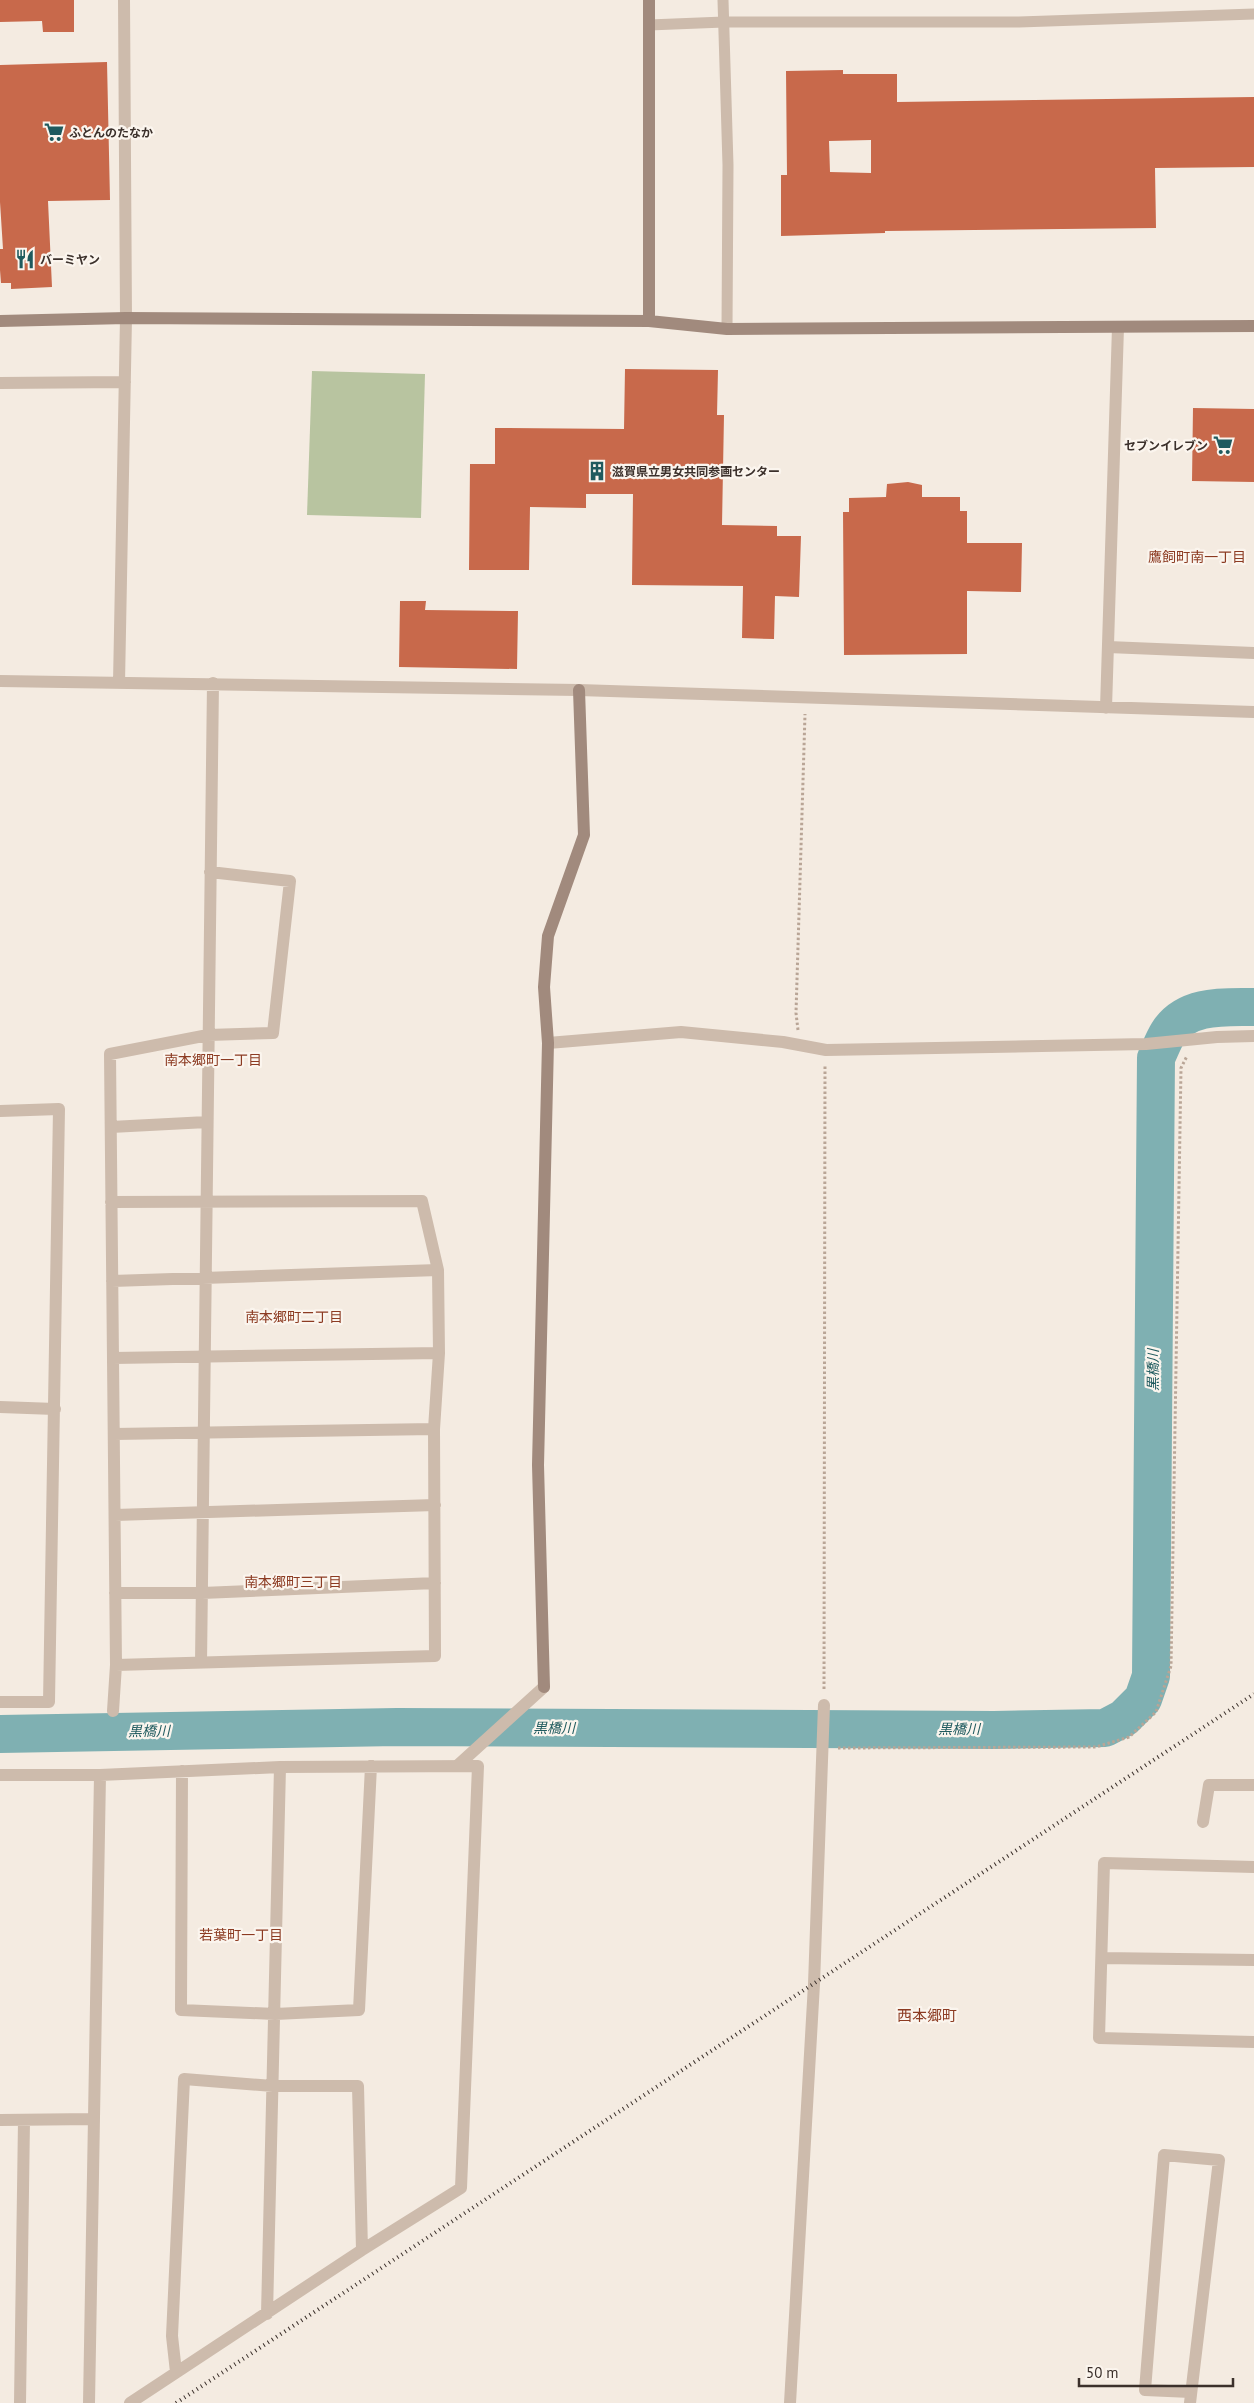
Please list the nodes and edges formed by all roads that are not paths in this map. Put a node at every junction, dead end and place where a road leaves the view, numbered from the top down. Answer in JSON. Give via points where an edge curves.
{"nodes":[{"id":1,"x":124,"y":0,"type":"edge"},
{"id":2,"x":649,"y":0,"type":"edge"},
{"id":3,"x":723,"y":0,"type":"edge"},
{"id":4,"x":1254,"y":14,"type":"edge"},
{"id":5,"x":724,"y":22,"type":"junction"},
{"id":6,"x":649,"y":25,"type":"junction"},
{"id":7,"x":126,"y":318,"type":"junction"},
{"id":8,"x":649,"y":321,"type":"junction"},
{"id":9,"x":0,"y":322,"type":"edge"},
{"id":10,"x":1254,"y":326,"type":"edge"},
{"id":11,"x":1118,"y":327,"type":"junction"},
{"id":12,"x":727,"y":329,"type":"junction"},
{"id":13,"x":0,"y":382,"type":"edge"},
{"id":14,"x":125,"y":382,"type":"junction"},
{"id":15,"x":1108,"y":647,"type":"junction"},
{"id":16,"x":1254,"y":653,"type":"edge"},
{"id":17,"x":0,"y":681,"type":"edge"},
{"id":18,"x":119,"y":683,"type":"junction"},
{"id":19,"x":213,"y":683,"type":"junction"},
{"id":20,"x":579,"y":690,"type":"junction"},
{"id":21,"x":1106,"y":708,"type":"junction"},
{"id":22,"x":1254,"y":712,"type":"edge"},
{"id":23,"x":210,"y":872,"type":"junction"},
{"id":24,"x":208,"y":1035,"type":"junction"},
{"id":25,"x":1254,"y":1036,"type":"edge"},
{"id":26,"x":548,"y":1043,"type":"junction"},
{"id":27,"x":0,"y":1111,"type":"edge"},
{"id":28,"x":207,"y":1122,"type":"junction"},
{"id":29,"x":111,"y":1126,"type":"junction"},
{"id":30,"x":112,"y":1202,"type":"junction"},
{"id":31,"x":206,"y":1203,"type":"junction"},
{"id":32,"x":438,"y":1270,"type":"junction"},
{"id":33,"x":205,"y":1278,"type":"junction"},
{"id":34,"x":112,"y":1281,"type":"junction"},
{"id":35,"x":439,"y":1353,"type":"junction"},
{"id":36,"x":205,"y":1356,"type":"junction"},
{"id":37,"x":113,"y":1358,"type":"junction"},
{"id":38,"x":0,"y":1408,"type":"edge"},
{"id":39,"x":55,"y":1409,"type":"junction"},
{"id":40,"x":434,"y":1429,"type":"junction"},
{"id":41,"x":204,"y":1431,"type":"junction"},
{"id":42,"x":114,"y":1434,"type":"junction"},
{"id":43,"x":434,"y":1506,"type":"junction"},
{"id":44,"x":202,"y":1511,"type":"junction"},
{"id":45,"x":114,"y":1515,"type":"junction"},
{"id":46,"x":435,"y":1583,"type":"junction"},
{"id":47,"x":115,"y":1593,"type":"junction"},
{"id":48,"x":202,"y":1593,"type":"junction"},
{"id":49,"x":201,"y":1663,"type":"junction"},
{"id":50,"x":116,"y":1665,"type":"junction"},
{"id":51,"x":0,"y":1702,"type":"edge"},
{"id":52,"x":824,"y":1705,"type":"road end"},
{"id":53,"x":113,"y":1711,"type":"dead end"},
{"id":54,"x":371,"y":1766,"type":"junction"},
{"id":55,"x":457,"y":1766,"type":"junction"},
{"id":56,"x":280,"y":1767,"type":"junction"},
{"id":57,"x":182,"y":1771,"type":"junction"},
{"id":58,"x":0,"y":1774,"type":"edge"},
{"id":59,"x":100,"y":1775,"type":"junction"},
{"id":60,"x":1254,"y":1786,"type":"edge"},
{"id":61,"x":1203,"y":1822,"type":"dead end"},
{"id":62,"x":1254,"y":1867,"type":"edge"},
{"id":63,"x":1102,"y":1958,"type":"junction"},
{"id":64,"x":1254,"y":1960,"type":"edge"},
{"id":65,"x":275,"y":2014,"type":"junction"},
{"id":66,"x":1254,"y":2042,"type":"edge"},
{"id":67,"x":273,"y":2086,"type":"junction"},
{"id":68,"x":94,"y":2119,"type":"junction"},
{"id":69,"x":0,"y":2120,"type":"edge"},
{"id":70,"x":24,"y":2120,"type":"junction"},
{"id":71,"x":362,"y":2250,"type":"junction"},
{"id":72,"x":267,"y":2314,"type":"junction"},
{"id":73,"x":176,"y":2372,"type":"junction"},
{"id":74,"x":1190,"y":2398,"type":"edge"},
{"id":75,"x":20,"y":2403,"type":"edge"},
{"id":76,"x":89,"y":2403,"type":"edge"},
{"id":77,"x":130,"y":2403,"type":"edge"},
{"id":78,"x":790,"y":2403,"type":"edge"}],
"edges":[{"from":1,"to":7,"type":"street"},
{"from":2,"to":6,"type":"street"},
{"from":3,"to":5,"type":"lane"},
{"from":4,"to":5,"type":"lane","via":[[1019,22]]},
{"from":5,"to":6,"type":"lane"},
{"from":5,"to":12,"type":"lane","via":[[728,165]]},
{"from":6,"to":8,"type":"street"},
{"from":7,"to":8,"type":"street"},
{"from":7,"to":9,"type":"street"},
{"from":7,"to":14,"type":"street"},
{"from":8,"to":12,"type":"street"},
{"from":10,"to":11,"type":"street"},
{"from":11,"to":12,"type":"street"},
{"from":11,"to":15,"type":"street"},
{"from":13,"to":14,"type":"street"},
{"from":14,"to":18,"type":"street"},
{"from":15,"to":16,"type":"street"},
{"from":15,"to":21,"type":"street"},
{"from":17,"to":18,"type":"street"},
{"from":18,"to":19,"type":"street"},
{"from":19,"to":20,"type":"street"},
{"from":19,"to":23,"type":"street"},
{"from":20,"to":21,"type":"street"},
{"from":20,"to":26,"type":"street","via":[[584,835],[548,936],[544,987]]},
{"from":21,"to":22,"type":"street"},
{"from":23,"to":24,"type":"street"},
{"from":23,"to":24,"type":"street","via":[[290,881],[273,1033]]},
{"from":24,"to":28,"type":"street"},
{"from":24,"to":29,"type":"street","via":[[110,1054]]},
{"from":25,"to":26,"type":"street","via":[[1146,1044],[826,1050],[680,1032]]},
{"from":26,"to":55,"type":"street","via":[[538,1465],[544,1687]]},
{"from":27,"to":39,"type":"street","via":[[59,1109]]},
{"from":28,"to":29,"type":"street"},
{"from":28,"to":31,"type":"street"},
{"from":29,"to":30,"type":"street"},
{"from":30,"to":31,"type":"street"},
{"from":30,"to":34,"type":"street"},
{"from":31,"to":32,"type":"street","via":[[422,1201]]},
{"from":31,"to":33,"type":"street"},
{"from":32,"to":33,"type":"street"},
{"from":32,"to":35,"type":"street"},
{"from":33,"to":34,"type":"street"},
{"from":33,"to":36,"type":"street"},
{"from":34,"to":37,"type":"street"},
{"from":35,"to":36,"type":"street"},
{"from":35,"to":40,"type":"street"},
{"from":36,"to":37,"type":"street"},
{"from":36,"to":41,"type":"street"},
{"from":37,"to":42,"type":"street"},
{"from":38,"to":39,"type":"street"},
{"from":39,"to":51,"type":"street","via":[[49,1702]]},
{"from":40,"to":41,"type":"street"},
{"from":40,"to":43,"type":"street"},
{"from":41,"to":42,"type":"street"},
{"from":41,"to":44,"type":"street"},
{"from":42,"to":45,"type":"street"},
{"from":43,"to":44,"type":"street"},
{"from":43,"to":46,"type":"street"},
{"from":44,"to":45,"type":"street"},
{"from":44,"to":48,"type":"street"},
{"from":45,"to":47,"type":"street"},
{"from":46,"to":48,"type":"street"},
{"from":46,"to":49,"type":"street","via":[[435,1656]]},
{"from":47,"to":48,"type":"street"},
{"from":47,"to":50,"type":"street"},
{"from":48,"to":49,"type":"street"},
{"from":49,"to":50,"type":"street"},
{"from":50,"to":53,"type":"street"},
{"from":52,"to":78,"type":"street","via":[[813,1994]]},
{"from":54,"to":55,"type":"street"},
{"from":54,"to":56,"type":"street"},
{"from":54,"to":65,"type":"street","via":[[359,2010]]},
{"from":55,"to":71,"type":"street","via":[[478,1766],[461,2188]]},
{"from":56,"to":57,"type":"street"},
{"from":56,"to":65,"type":"street"},
{"from":57,"to":59,"type":"street"},
{"from":57,"to":65,"type":"street","via":[[181,2010]]},
{"from":58,"to":59,"type":"street"},
{"from":59,"to":68,"type":"street"},
{"from":60,"to":61,"type":"street","via":[[1209,1785]]},
{"from":62,"to":63,"type":"street","via":[[1104,1864]]},
{"from":63,"to":64,"type":"street"},
{"from":63,"to":66,"type":"street","via":[[1099,2038]]},
{"from":65,"to":67,"type":"street"},
{"from":67,"to":71,"type":"street","via":[[358,2086]]},
{"from":67,"to":72,"type":"street"},
{"from":67,"to":73,"type":"street","via":[[184,2079],[172,2336]]},
{"from":68,"to":70,"type":"street"},
{"from":68,"to":76,"type":"street"},
{"from":69,"to":70,"type":"street"},
{"from":70,"to":75,"type":"street"},
{"from":71,"to":72,"type":"street"},
{"from":72,"to":73,"type":"street"},
{"from":73,"to":77,"type":"street"},
{"from":74,"to":74,"type":"street","via":[[1219,2160],[1164,2155],[1146,2390]]}]}
